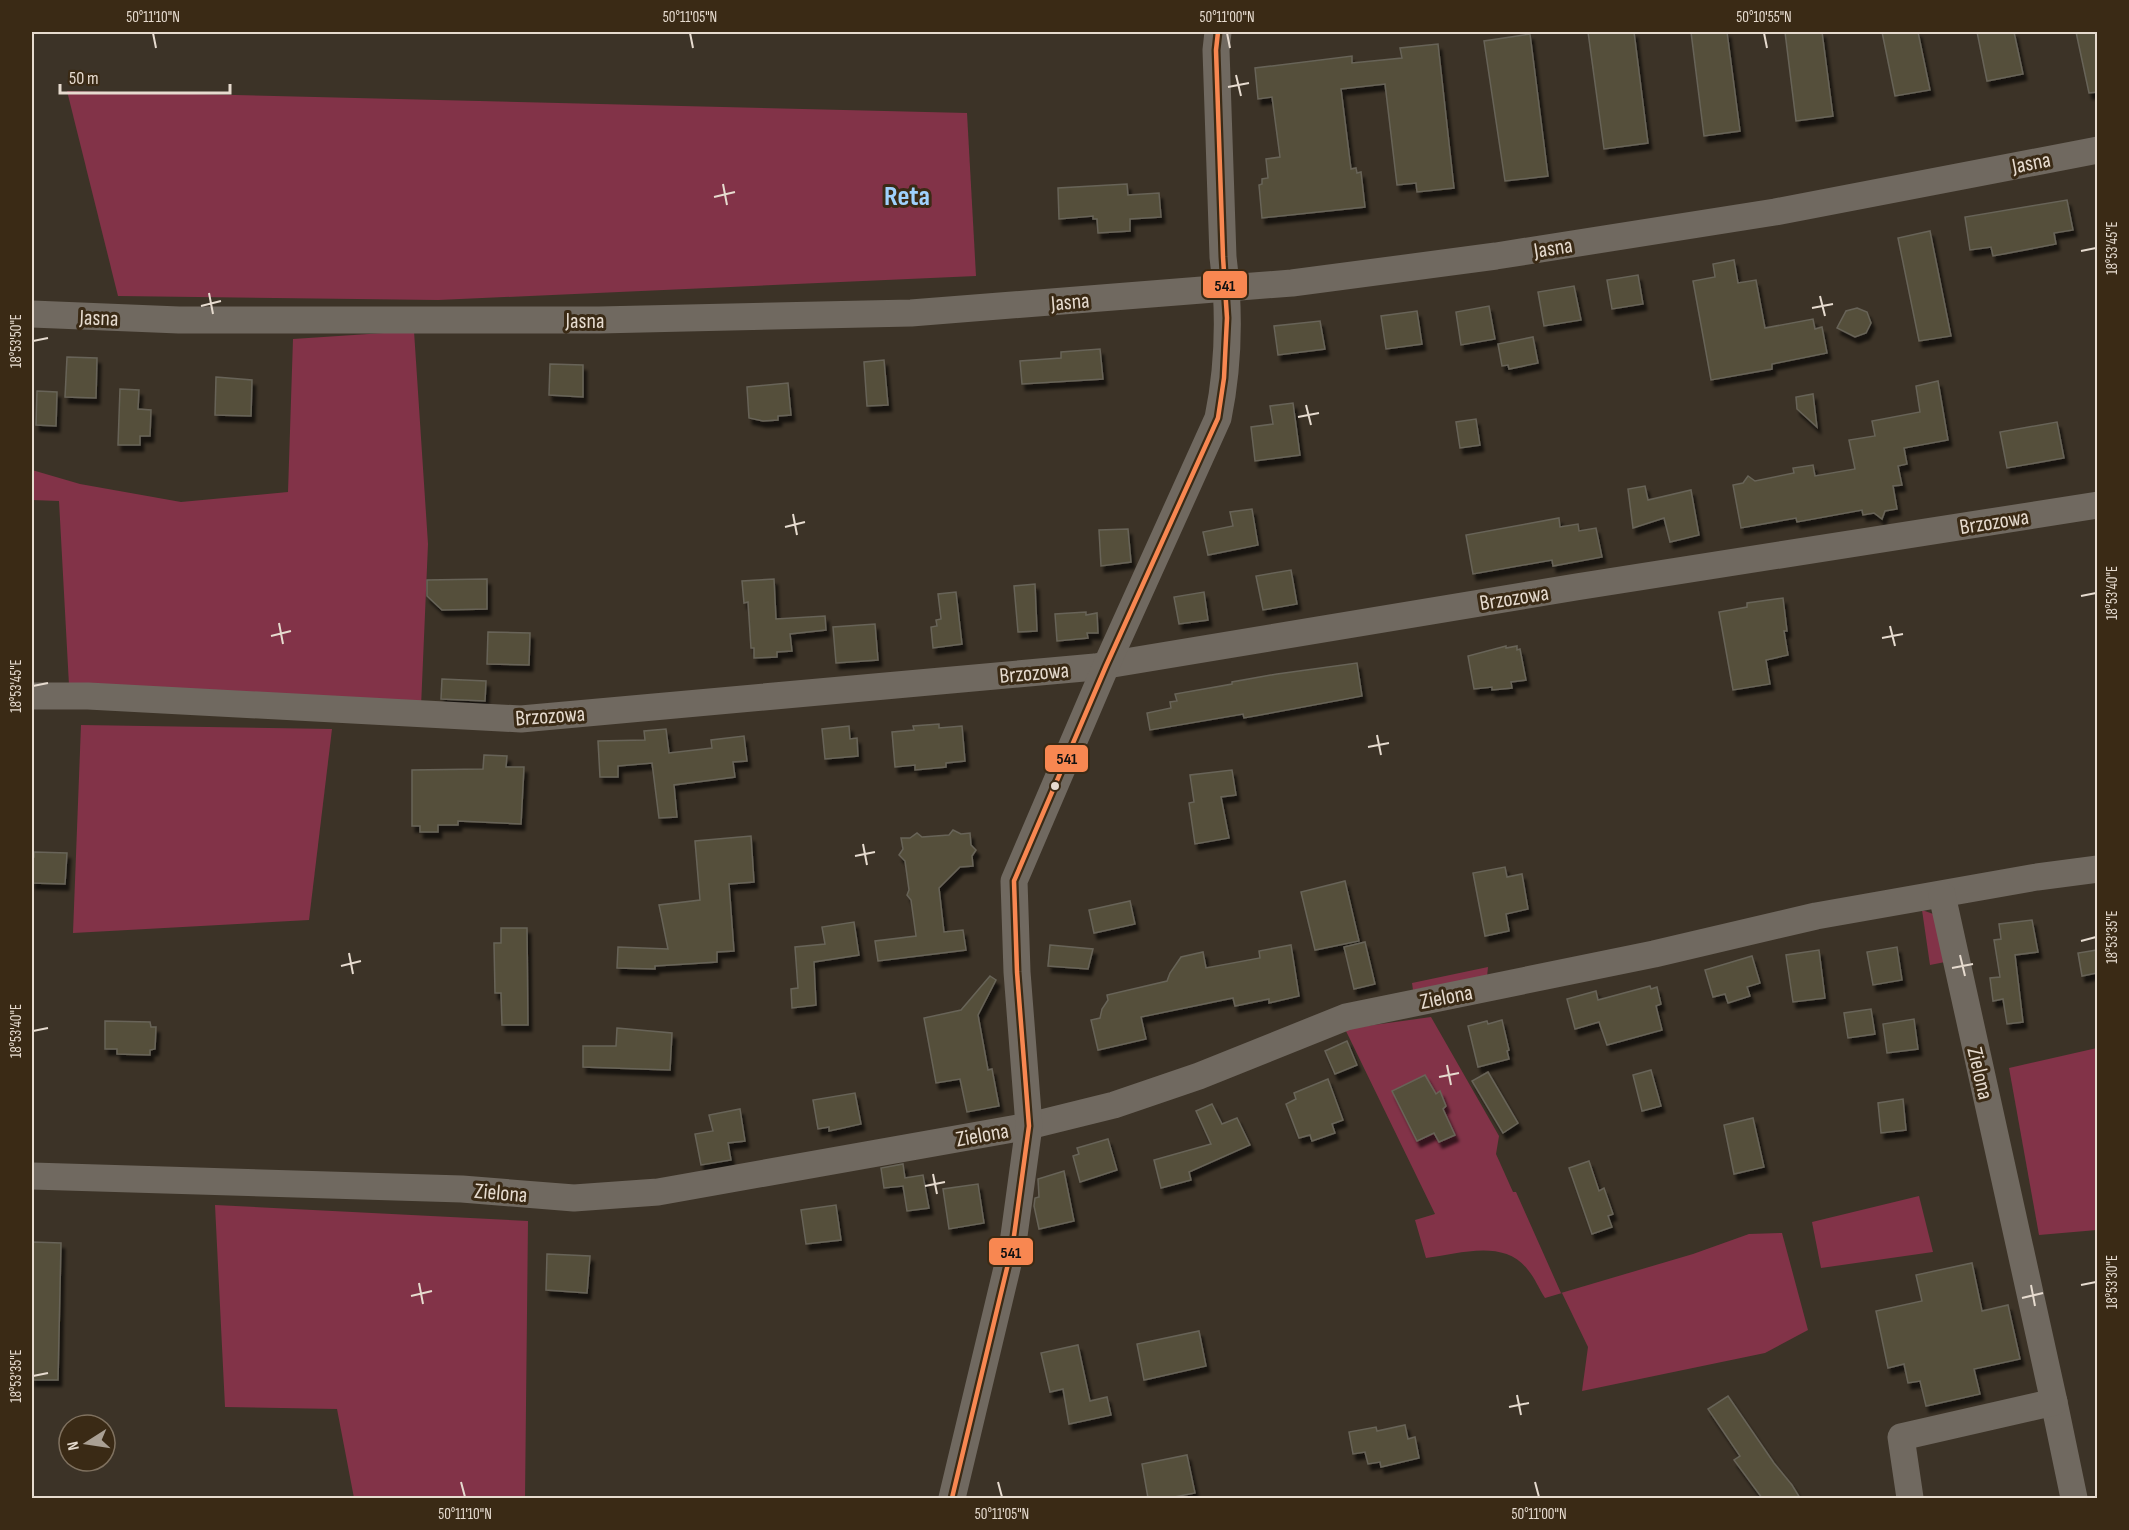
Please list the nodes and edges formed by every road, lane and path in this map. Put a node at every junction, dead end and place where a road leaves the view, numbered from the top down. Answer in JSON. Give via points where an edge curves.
{"nodes":[{"id":1,"x":1218,"y":32,"type":"edge"},
{"id":2,"x":2097,"y":150,"type":"edge"},
{"id":3,"x":1227,"y":288,"type":"junction"},
{"id":4,"x":32,"y":314,"type":"edge"},
{"id":5,"x":2097,"y":505,"type":"edge"},
{"id":6,"x":1106,"y":666,"type":"junction"},
{"id":7,"x":32,"y":696,"type":"edge"},
{"id":8,"x":2097,"y":870,"type":"edge"},
{"id":9,"x":1941,"y":895,"type":"junction"},
{"id":10,"x":1029,"y":1126,"type":"junction"},
{"id":11,"x":32,"y":1176,"type":"edge"},
{"id":12,"x":2054,"y":1402,"type":"junction"},
{"id":13,"x":952,"y":1498,"type":"edge"},
{"id":14,"x":1910,"y":1498,"type":"edge"},
{"id":15,"x":2074,"y":1498,"type":"edge"}],
"edges":[{"from":1,"to":3,"type":"street"},
{"from":2,"to":3,"type":"street","name":"Jasna","via":[[1775,212],[1496,256]]},
{"from":3,"to":4,"type":"street","name":"Jasna","via":[[911,313],[635,319],[179,320]]},
{"from":3,"to":6,"type":"street","via":[[1228,349],[1218,418]]},
{"from":5,"to":6,"type":"street","name":"Brzozowa"},
{"from":6,"to":7,"type":"street","name":"Brzozowa","via":[[521,719]]},
{"from":6,"to":10,"type":"street","via":[[1014,882]]},
{"from":8,"to":9,"type":"street","name":"Zielona"},
{"from":9,"to":10,"type":"street","name":"Zielona","via":[[1816,916],[1654,954],[1346,1017],[1199,1076],[1114,1105]]},
{"from":9,"to":12,"type":"street","name":"Zielona"},
{"from":10,"to":11,"type":"street","name":"Zielona","via":[[658,1192],[574,1198],[462,1189]]},
{"from":10,"to":13,"type":"street","via":[[1013,1243]]},
{"from":12,"to":14,"type":"street","via":[[1900,1437]]},
{"from":12,"to":15,"type":"street","name":"Zielona"}]}
